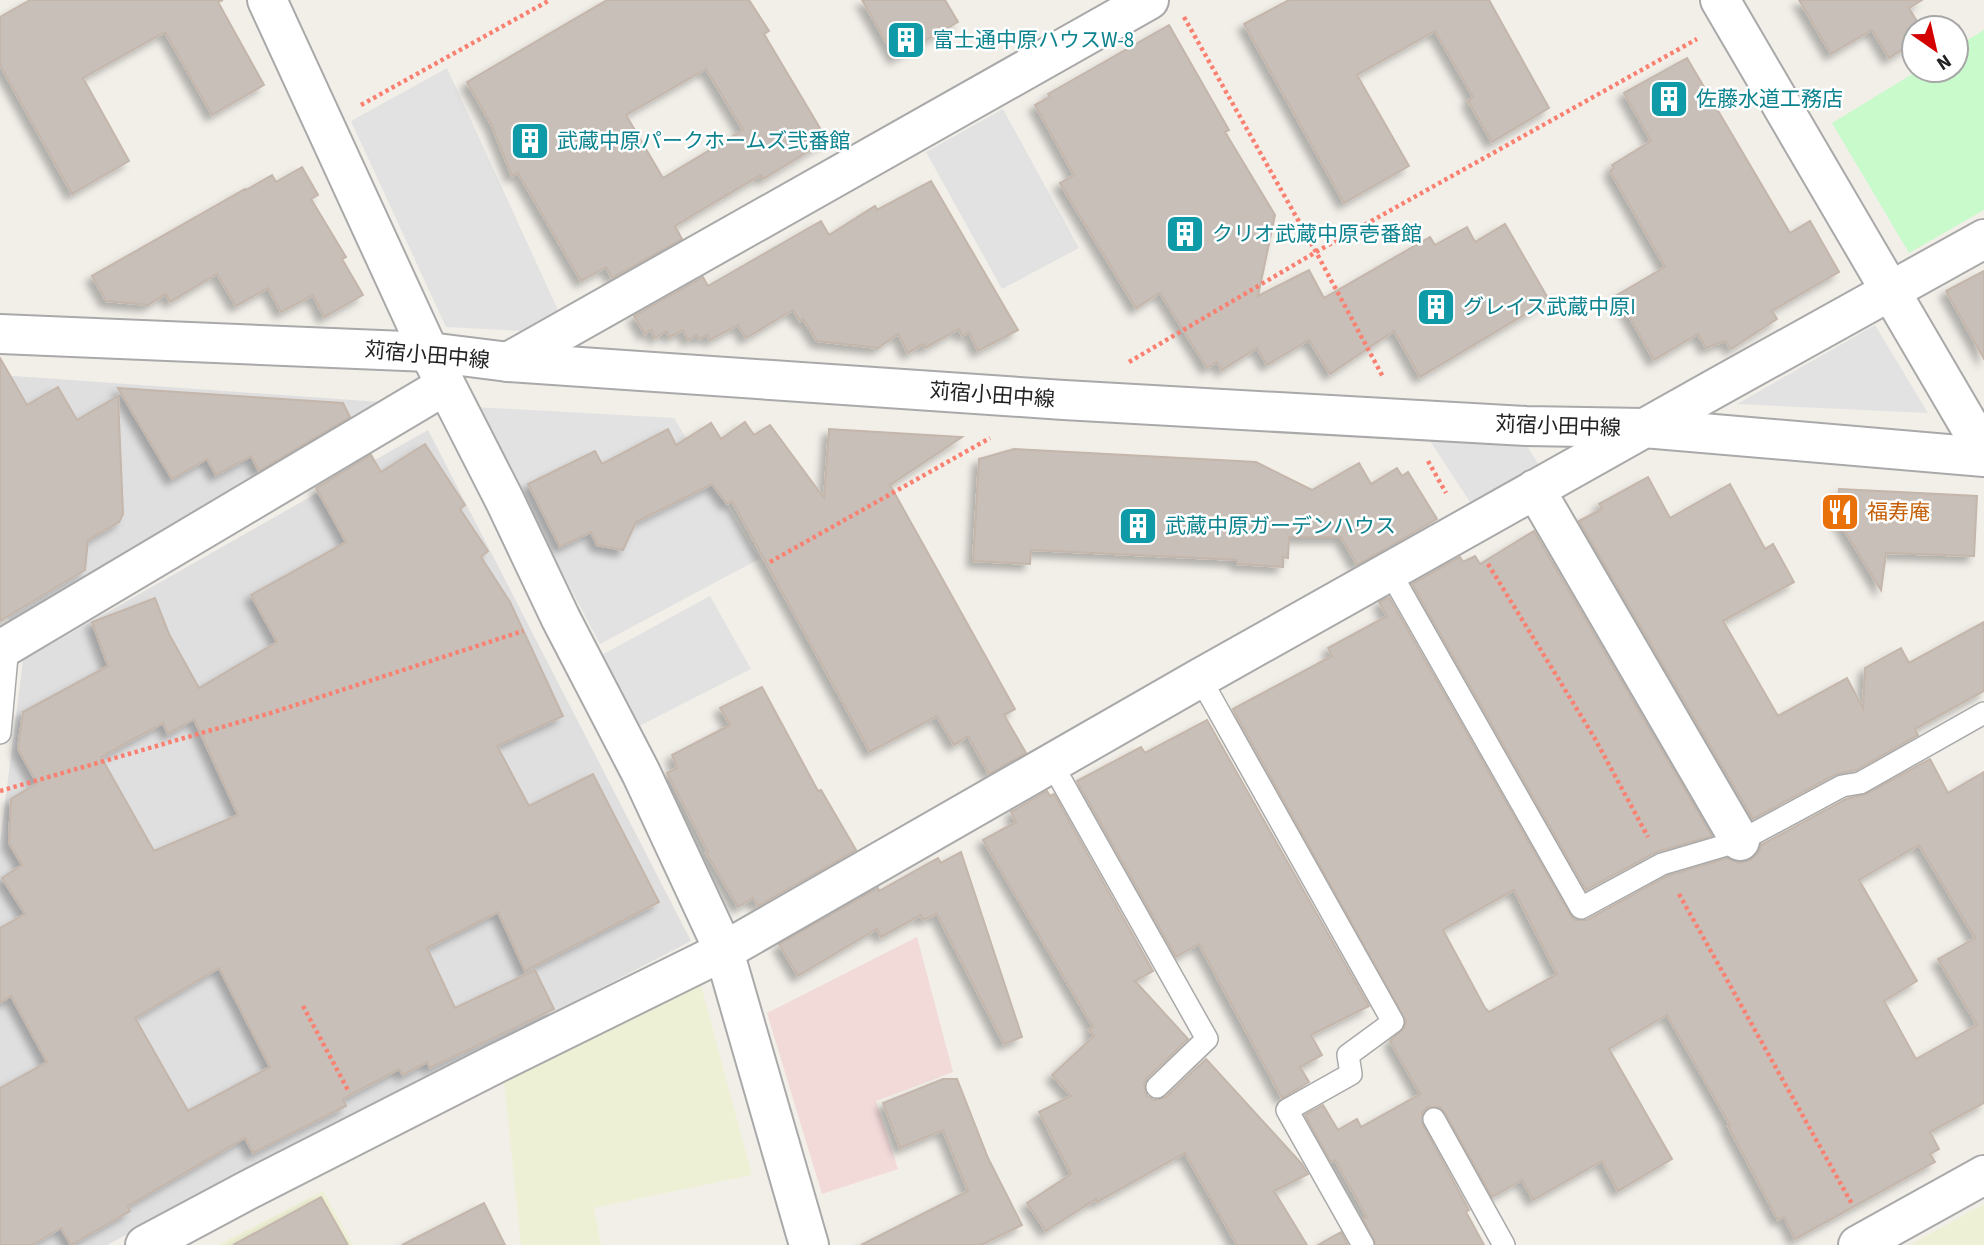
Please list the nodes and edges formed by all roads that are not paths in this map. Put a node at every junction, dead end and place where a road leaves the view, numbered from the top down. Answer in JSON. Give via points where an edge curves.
{"nodes":[{"id":1,"x":267,"y":0,"type":"edge"},
{"id":2,"x":1165,"y":6,"type":"edge"},
{"id":3,"x":1725,"y":10,"type":"edge"},
{"id":4,"x":1984,"y":239,"type":"edge"},
{"id":5,"x":1891,"y":292,"type":"junction"},
{"id":6,"x":0,"y":334,"type":"edge"},
{"id":7,"x":508,"y":362,"type":"junction"},
{"id":8,"x":438,"y":368,"type":"junction"},
{"id":9,"x":1644,"y":428,"type":"junction"},
{"id":10,"x":1984,"y":451,"type":"edge"},
{"id":11,"x":1984,"y":457,"type":"edge"},
{"id":12,"x":1535,"y":489,"type":"junction"},
{"id":13,"x":1390,"y":572,"type":"junction"},
{"id":14,"x":3,"y":642,"type":"edge"},
{"id":15,"x":1200,"y":678,"type":"junction"},
{"id":16,"x":1984,"y":713,"type":"edge"},
{"id":17,"x":0,"y":733,"type":"edge"},
{"id":18,"x":1052,"y":764,"type":"junction"},
{"id":19,"x":1740,"y":841,"type":"junction"},
{"id":20,"x":724,"y":951,"type":"junction"},
{"id":21,"x":1157,"y":1087,"type":"dead end"},
{"id":22,"x":1434,"y":1119,"type":"dead end"},
{"id":23,"x":1984,"y":1175,"type":"edge"},
{"id":24,"x":1864,"y":1242,"type":"edge"},
{"id":25,"x":145,"y":1245,"type":"edge"},
{"id":26,"x":809,"y":1245,"type":"edge"},
{"id":27,"x":1363,"y":1245,"type":"edge"},
{"id":28,"x":1504,"y":1245,"type":"edge"}],
"edges":[{"from":1,"to":8,"type":"street"},
{"from":2,"to":7,"type":"street"},
{"from":3,"to":5,"type":"street"},
{"from":4,"to":5,"type":"street"},
{"from":5,"to":9,"type":"street"},
{"from":5,"to":10,"type":"street"},
{"from":6,"to":8,"type":"street","name":"苅宿小田中線"},
{"from":7,"to":8,"type":"street","name":"苅宿小田中線"},
{"from":7,"to":9,"type":"street","name":"苅宿小田中線","via":[[1078,401],[1527,426]]},
{"from":8,"to":14,"type":"street"},
{"from":8,"to":20,"type":"street","via":[[641,773]]},
{"from":9,"to":11,"type":"street","name":"苅宿小田中線"},
{"from":9,"to":12,"type":"street"},
{"from":12,"to":13,"type":"street"},
{"from":12,"to":19,"type":"street"},
{"from":13,"to":15,"type":"street"},
{"from":13,"to":19,"type":"lane","via":[[1581,908],[1662,864]]},
{"from":14,"to":17,"type":"lane"},
{"from":15,"to":18,"type":"street"},
{"from":15,"to":27,"type":"lane","via":[[1393,1022],[1348,1055],[1351,1074],[1287,1110]]},
{"from":16,"to":19,"type":"lane","via":[[1860,783],[1842,786]]},
{"from":18,"to":20,"type":"street"},
{"from":18,"to":21,"type":"lane","via":[[1207,1039]]},
{"from":20,"to":25,"type":"street"},
{"from":20,"to":26,"type":"street"},
{"from":22,"to":28,"type":"lane"},
{"from":23,"to":24,"type":"street"}]}
